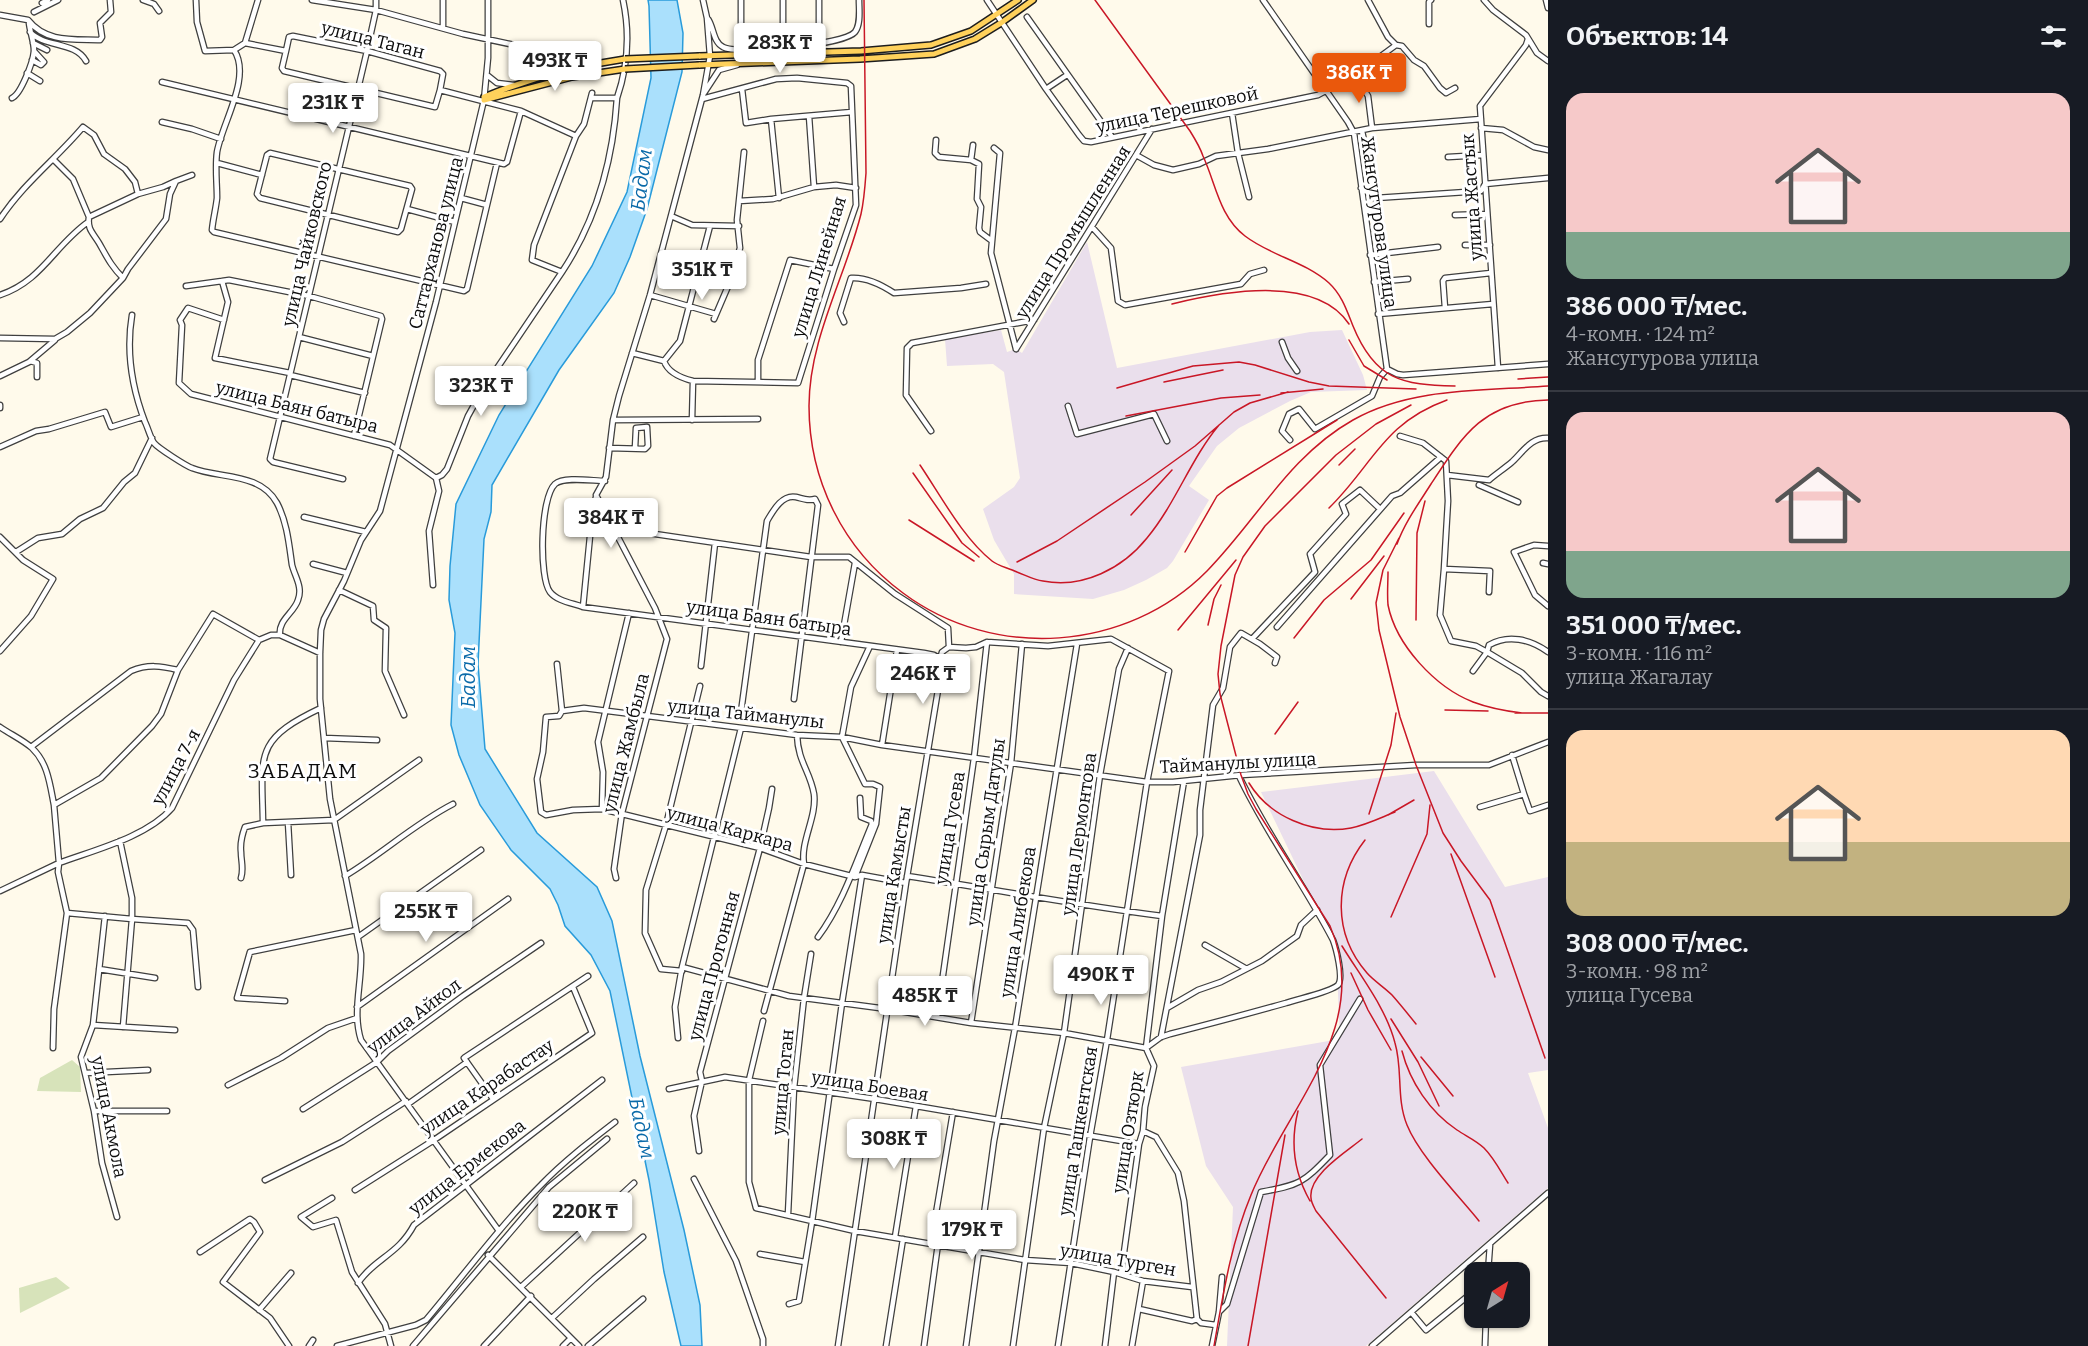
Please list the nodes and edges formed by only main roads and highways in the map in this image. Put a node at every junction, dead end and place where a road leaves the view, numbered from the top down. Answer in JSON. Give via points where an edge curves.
{"nodes":[{"id":1,"x":1011,"y":0,"type":"edge"},
{"id":2,"x":1018,"y":0,"type":"edge"},
{"id":3,"x":1033,"y":0,"type":"edge"},
{"id":4,"x":1005,"y":9,"type":"junction"}],
"edges":[{"from":1,"to":4,"type":"main road"},
{"from":2,"to":4,"type":"main road"},
{"from":3,"to":4,"type":"main road","bridge":true,"via":[[975,39],[934,54],[625,69],[572,76],[484,99],[514,85],[625,59],[932,45],[971,31]]}]}
